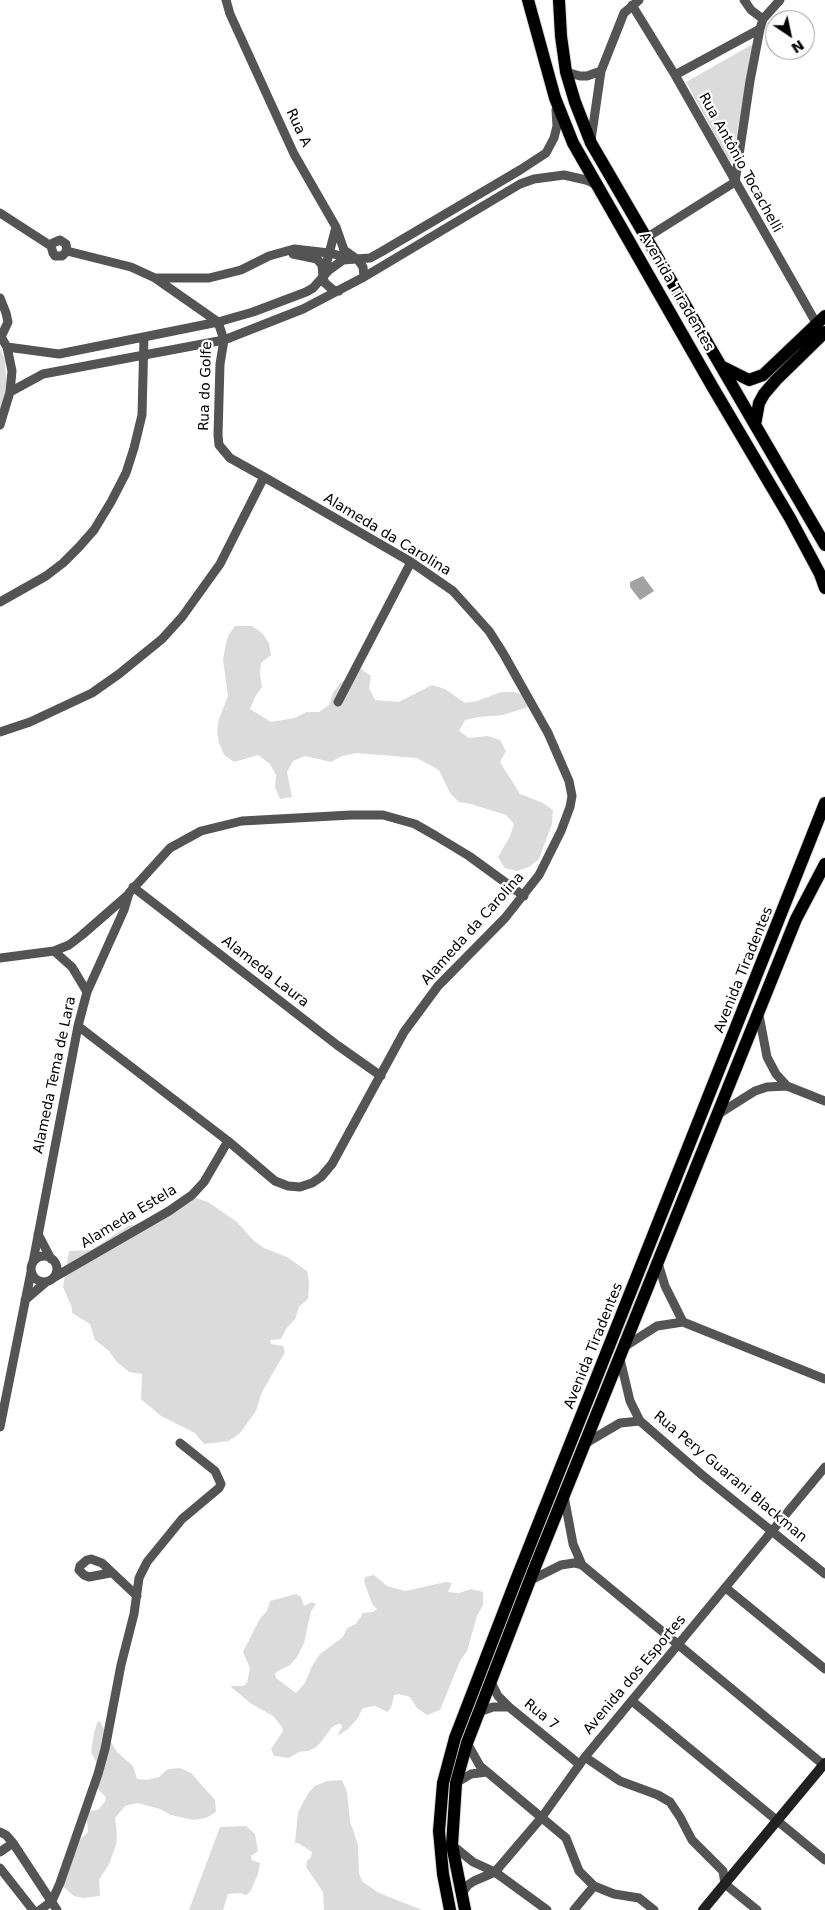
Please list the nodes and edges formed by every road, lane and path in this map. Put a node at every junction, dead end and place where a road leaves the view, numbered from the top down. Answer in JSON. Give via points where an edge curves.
{"nodes":[{"id":1,"x":226,"y":0,"type":"edge"},
{"id":2,"x":528,"y":0,"type":"edge"},
{"id":3,"x":559,"y":0,"type":"edge"},
{"id":4,"x":744,"y":0,"type":"edge"},
{"id":5,"x":780,"y":0,"type":"edge"},
{"id":6,"x":636,"y":3,"type":"edge"},
{"id":7,"x":763,"y":19,"type":"junction"},
{"id":8,"x":760,"y":29,"type":"junction"},
{"id":9,"x":601,"y":71,"type":"junction"},
{"id":10,"x":566,"y":72,"type":"junction"},
{"id":11,"x":675,"y":75,"type":"junction"},
{"id":12,"x":555,"y":98,"type":"junction"},
{"id":13,"x":591,"y":143,"type":"junction"},
{"id":14,"x":520,"y":170,"type":"junction"},
{"id":15,"x":526,"y":181,"type":"junction"},
{"id":16,"x":735,"y":182,"type":"junction"},
{"id":17,"x":597,"y":185,"type":"junction"},
{"id":18,"x":0,"y":213,"type":"edge"},
{"id":19,"x":336,"y":227,"type":"junction"},
{"id":20,"x":646,"y":238,"type":"junction"},
{"id":21,"x":285,"y":252,"type":"junction"},
{"id":22,"x":329,"y":253,"type":"junction"},
{"id":23,"x":358,"y":260,"type":"junction"},
{"id":24,"x":364,"y":277,"type":"junction"},
{"id":25,"x":155,"y":278,"type":"junction"},
{"id":26,"x":323,"y":278,"type":"junction"},
{"id":27,"x":339,"y":291,"type":"junction"},
{"id":28,"x":0,"y":298,"type":"edge"},
{"id":29,"x":218,"y":322,"type":"junction"},
{"id":30,"x":822,"y":327,"type":"edge"},
{"id":31,"x":0,"y":336,"type":"edge"},
{"id":32,"x":144,"y":337,"type":"junction"},
{"id":33,"x":224,"y":340,"type":"junction"},
{"id":34,"x":7,"y":347,"type":"junction"},
{"id":35,"x":142,"y":356,"type":"junction"},
{"id":36,"x":721,"y":366,"type":"junction"},
{"id":37,"x":750,"y":380,"type":"junction"},
{"id":38,"x":10,"y":392,"type":"junction"},
{"id":39,"x":759,"y":403,"type":"junction"},
{"id":40,"x":0,"y":425,"type":"edge"},
{"id":41,"x":755,"y":425,"type":"junction"},
{"id":42,"x":264,"y":477,"type":"junction"},
{"id":43,"x":825,"y":545,"type":"edge"},
{"id":44,"x":411,"y":562,"type":"junction"},
{"id":45,"x":825,"y":588,"type":"edge"},
{"id":46,"x":0,"y":602,"type":"edge"},
{"id":47,"x":338,"y":702,"type":"dead end"},
{"id":48,"x":0,"y":732,"type":"edge"},
{"id":49,"x":825,"y":802,"type":"edge"},
{"id":50,"x":825,"y":864,"type":"edge"},
{"id":51,"x":131,"y":890,"type":"junction"},
{"id":52,"x":524,"y":896,"type":"junction"},
{"id":53,"x":54,"y":952,"type":"junction"},
{"id":54,"x":0,"y":958,"type":"edge"},
{"id":55,"x":87,"y":992,"type":"junction"},
{"id":56,"x":758,"y":1013,"type":"junction"},
{"id":57,"x":78,"y":1026,"type":"junction"},
{"id":58,"x":381,"y":1076,"type":"junction"},
{"id":59,"x":787,"y":1086,"type":"junction"},
{"id":60,"x":825,"y":1101,"type":"edge"},
{"id":61,"x":717,"y":1115,"type":"junction"},
{"id":62,"x":228,"y":1141,"type":"junction"},
{"id":63,"x":38,"y":1234,"type":"junction"},
{"id":64,"x":53,"y":1261,"type":"junction"},
{"id":65,"x":33,"y":1262,"type":"junction"},
{"id":66,"x":658,"y":1263,"type":"junction"},
{"id":67,"x":76,"y":1265,"type":"junction"},
{"id":68,"x":32,"y":1272,"type":"junction"},
{"id":69,"x":49,"y":1280,"type":"junction"},
{"id":70,"x":25,"y":1300,"type":"junction"},
{"id":71,"x":683,"y":1322,"type":"junction"},
{"id":72,"x":622,"y":1353,"type":"junction"},
{"id":73,"x":825,"y":1379,"type":"edge"},
{"id":74,"x":640,"y":1421,"type":"junction"},
{"id":75,"x":0,"y":1427,"type":"edge"},
{"id":76,"x":180,"y":1443,"type":"dead end"},
{"id":77,"x":586,"y":1444,"type":"junction"},
{"id":78,"x":823,"y":1473,"type":"edge"},
{"id":79,"x":564,"y":1495,"type":"junction"},
{"id":80,"x":773,"y":1531,"type":"junction"},
{"id":81,"x":582,"y":1565,"type":"junction"},
{"id":82,"x":110,"y":1573,"type":"dead end"},
{"id":83,"x":825,"y":1574,"type":"edge"},
{"id":84,"x":529,"y":1580,"type":"junction"},
{"id":85,"x":726,"y":1588,"type":"junction"},
{"id":86,"x":137,"y":1596,"type":"junction"},
{"id":87,"x":678,"y":1644,"type":"junction"},
{"id":88,"x":825,"y":1669,"type":"edge"},
{"id":89,"x":491,"y":1682,"type":"junction"},
{"id":90,"x":632,"y":1702,"type":"junction"},
{"id":91,"x":509,"y":1707,"type":"junction"},
{"id":92,"x":479,"y":1712,"type":"junction"},
{"id":93,"x":467,"y":1743,"type":"junction"},
{"id":94,"x":582,"y":1760,"type":"junction"},
{"id":95,"x":824,"y":1765,"type":"edge"},
{"id":96,"x":487,"y":1772,"type":"junction"},
{"id":97,"x":456,"y":1783,"type":"junction"},
{"id":98,"x":542,"y":1817,"type":"junction"},
{"id":99,"x":777,"y":1821,"type":"junction"},
{"id":100,"x":0,"y":1832,"type":"edge"},
{"id":101,"x":13,"y":1843,"type":"junction"},
{"id":102,"x":452,"y":1845,"type":"junction"},
{"id":103,"x":0,"y":1852,"type":"edge"},
{"id":104,"x":825,"y":1860,"type":"edge"},
{"id":105,"x":0,"y":1868,"type":"edge"},
{"id":106,"x":495,"y":1872,"type":"junction"},
{"id":107,"x":725,"y":1884,"type":"junction"},
{"id":108,"x":594,"y":1886,"type":"junction"},
{"id":109,"x":462,"y":1893,"type":"junction"},
{"id":110,"x":52,"y":1901,"type":"junction"},
{"id":111,"x":33,"y":1910,"type":"edge"},
{"id":112,"x":40,"y":1910,"type":"edge"},
{"id":113,"x":57,"y":1910,"type":"edge"},
{"id":114,"x":450,"y":1910,"type":"edge"},
{"id":115,"x":465,"y":1910,"type":"edge"},
{"id":116,"x":547,"y":1910,"type":"edge"},
{"id":117,"x":574,"y":1910,"type":"edge"},
{"id":118,"x":654,"y":1910,"type":"edge"},
{"id":119,"x":703,"y":1910,"type":"edge"},
{"id":120,"x":757,"y":1910,"type":"edge"}],
"edges":[{"from":1,"to":19,"type":"street","name":"Rua A","via":[[294,154]]},
{"from":2,"to":12,"type":"main road","name":"Avenida Tiradentes"},
{"from":3,"to":10,"type":"main road","name":"Avenida Tiradentes"},
{"from":4,"to":7,"type":"street"},
{"from":5,"to":7,"type":"street"},
{"from":6,"to":9,"type":"street","via":[[624,13]]},
{"from":6,"to":11,"type":"street","name":"Rua Antônio Tocachelli"},
{"from":7,"to":8,"type":"street"},
{"from":8,"to":11,"type":"street"},
{"from":8,"to":16,"type":"street"},
{"from":9,"to":10,"type":"street","via":[[587,76]]},
{"from":9,"to":13,"type":"street"},
{"from":10,"to":13,"type":"main road","name":"Avenida Tiradentes"},
{"from":11,"to":16,"type":"street","name":"Rua Antônio Tocachelli"},
{"from":12,"to":14,"type":"street","via":[[557,126],[554,138],[546,153]]},
{"from":12,"to":17,"type":"main road","name":"Avenida Tiradentes","via":[[573,142]]},
{"from":13,"to":20,"type":"main road","name":"Avenida Tiradentes"},
{"from":14,"to":15,"type":"street"},
{"from":14,"to":23,"type":"street","via":[[381,252]]},
{"from":15,"to":17,"type":"street","via":[[564,175]]},
{"from":15,"to":24,"type":"street"},
{"from":16,"to":20,"type":"street"},
{"from":16,"to":30,"type":"street","name":"Rua Antônio Tocachelli"},
{"from":17,"to":45,"type":"main road","name":"Avenida Tiradentes","via":[[790,518]]},
{"from":18,"to":25,"type":"street","name":"Rua do Golfe","via":[[51,246],[60,240],[66,244],[67,251],[131,267]]},
{"from":19,"to":22,"type":"street"},
{"from":19,"to":23,"type":"street","name":"Rua A","via":[[344,250]]},
{"from":20,"to":36,"type":"main road","name":"Avenida Tiradentes"},
{"from":21,"to":22,"type":"street","via":[[294,249]]},
{"from":21,"to":25,"type":"street","via":[[241,270],[209,278]]},
{"from":21,"to":26,"type":"street","via":[[317,259],[322,266]]},
{"from":22,"to":23,"type":"street"},
{"from":22,"to":26,"type":"street"},
{"from":23,"to":24,"type":"street"},
{"from":23,"to":26,"type":"street","via":[[344,260]]},
{"from":24,"to":27,"type":"street"},
{"from":25,"to":29,"type":"street","name":"Rua do Golfe"},
{"from":26,"to":27,"type":"street","via":[[329,287]]},
{"from":26,"to":29,"type":"street","via":[[306,292]]},
{"from":27,"to":33,"type":"street"},
{"from":28,"to":31,"type":"street","via":[[8,322]]},
{"from":29,"to":32,"type":"street"},
{"from":29,"to":33,"type":"street","name":"Rua do Golfe"},
{"from":30,"to":37,"type":"main road","via":[[764,375]]},
{"from":30,"to":39,"type":"main road"},
{"from":31,"to":34,"type":"street"},
{"from":32,"to":34,"type":"street","via":[[59,354]]},
{"from":32,"to":35,"type":"street"},
{"from":33,"to":35,"type":"street"},
{"from":33,"to":42,"type":"street","name":"Rua do Golfe","via":[[220,364],[219,445],[230,458]]},
{"from":34,"to":38,"type":"street","via":[[12,371]]},
{"from":35,"to":38,"type":"street","via":[[43,374]]},
{"from":35,"to":46,"type":"street","via":[[142,415],[126,473],[111,502],[94,530],[63,563]]},
{"from":36,"to":37,"type":"main road"},
{"from":36,"to":41,"type":"main road","name":"Avenida Tiradentes"},
{"from":37,"to":39,"type":"main road","via":[[758,393]]},
{"from":38,"to":40,"type":"street"},
{"from":39,"to":41,"type":"main road"},
{"from":41,"to":43,"type":"main road","name":"Avenida Tiradentes"},
{"from":42,"to":44,"type":"street","name":"Alameda da Carolina"},
{"from":42,"to":48,"type":"street","via":[[220,564],[200,594],[162,639],[92,693]]},
{"from":44,"to":47,"type":"street"},
{"from":44,"to":52,"type":"street","name":"Alameda da Carolina","via":[[453,590],[489,631],[548,732],[569,781],[572,796],[561,831],[539,875]]},
{"from":49,"to":114,"type":"main road","name":"Avenida Tiradentes","via":[[455,1738],[443,1783],[439,1831]]},
{"from":50,"to":56,"type":"main road","name":"Avenida Tiradentes","via":[[796,919]]},
{"from":51,"to":52,"type":"street","name":"Alameda Tema de Lara","via":[[170,848],[217,825],[383,815],[415,824],[469,856]]},
{"from":51,"to":53,"type":"street","via":[[70,945]]},
{"from":51,"to":55,"type":"street","name":"Alameda Tema de Lara"},
{"from":51,"to":58,"type":"street","name":"Alameda Laura"},
{"from":52,"to":58,"type":"street","name":"Alameda da Carolina","via":[[438,986],[404,1032]]},
{"from":53,"to":54,"type":"street"},
{"from":53,"to":55,"type":"street","via":[[72,967]]},
{"from":55,"to":57,"type":"street","name":"Alameda Tema de Lara"},
{"from":56,"to":59,"type":"street","via":[[767,1057]]},
{"from":56,"to":61,"type":"main road","name":"Avenida Tiradentes"},
{"from":57,"to":62,"type":"street","name":"Alameda da Carolina"},
{"from":57,"to":63,"type":"street","name":"Alameda Tema de Lara"},
{"from":58,"to":62,"type":"street","name":"Alameda da Carolina","via":[[332,1164],[312,1183],[300,1187],[275,1180]]},
{"from":59,"to":60,"type":"street"},
{"from":59,"to":61,"type":"street","via":[[755,1091]]},
{"from":61,"to":66,"type":"main road","name":"Avenida Tiradentes"},
{"from":62,"to":67,"type":"street","name":"Alameda Estela","via":[[204,1182],[192,1195]]},
{"from":63,"to":64,"type":"street"},
{"from":63,"to":65,"type":"street","name":"Alameda Tema de Lara"},
{"from":64,"to":65,"type":"street","via":[[41,1257]]},
{"from":64,"to":67,"type":"street","name":"Alameda Estela"},
{"from":64,"to":69,"type":"street","via":[[56,1274]]},
{"from":65,"to":68,"type":"street","name":"Alameda Tema de Lara"},
{"from":66,"to":71,"type":"street","via":[[665,1286]]},
{"from":66,"to":72,"type":"main road","name":"Avenida Tiradentes"},
{"from":67,"to":69,"type":"street","name":"Alameda Estela"},
{"from":68,"to":69,"type":"street","via":[[37,1280]]},
{"from":68,"to":70,"type":"street","name":"Alameda Tema de Lara"},
{"from":69,"to":70,"type":"street"},
{"from":70,"to":75,"type":"street","name":"Alameda Tema de Lara"},
{"from":71,"to":72,"type":"street","via":[[657,1326]]},
{"from":71,"to":73,"type":"street"},
{"from":72,"to":74,"type":"street","name":"Rua Pery Guarani Blackman","via":[[630,1402]]},
{"from":72,"to":77,"type":"main road","name":"Avenida Tiradentes"},
{"from":74,"to":77,"type":"street","name":"Rua Pery Guarani Blackman","via":[[620,1423]]},
{"from":74,"to":80,"type":"street","name":"Rua Pery Guarani Blackman"},
{"from":76,"to":86,"type":"street","via":[[215,1471],[221,1484],[182,1519],[147,1562],[139,1578]]},
{"from":77,"to":79,"type":"main road","name":"Avenida Tiradentes"},
{"from":78,"to":80,"type":"street","name":"Avenida dos Esportes"},
{"from":79,"to":81,"type":"street","via":[[573,1544]]},
{"from":79,"to":84,"type":"main road","name":"Avenida Tiradentes"},
{"from":80,"to":83,"type":"street","name":"Rua Pery Guarani Blackman"},
{"from":80,"to":85,"type":"street","name":"Avenida dos Esportes"},
{"from":81,"to":84,"type":"street","via":[[561,1565]]},
{"from":81,"to":87,"type":"street"},
{"from":82,"to":86,"type":"street"},
{"from":84,"to":89,"type":"main road","name":"Avenida Tiradentes"},
{"from":85,"to":87,"type":"street","name":"Avenida dos Esportes"},
{"from":85,"to":88,"type":"street"},
{"from":86,"to":110,"type":"street","via":[[98,1774]]},
{"from":87,"to":90,"type":"street","name":"Avenida dos Esportes"},
{"from":87,"to":95,"type":"street"},
{"from":89,"to":91,"type":"street","name":"Rua 7"},
{"from":89,"to":92,"type":"main road","name":"Avenida Tiradentes"},
{"from":90,"to":94,"type":"street","name":"Avenida dos Esportes"},
{"from":90,"to":99,"type":"street"},
{"from":91,"to":92,"type":"street","via":[[493,1707]]},
{"from":91,"to":94,"type":"street","name":"Rua 7"},
{"from":92,"to":93,"type":"main road","name":"Avenida Tiradentes"},
{"from":93,"to":96,"type":"street"},
{"from":93,"to":97,"type":"main road","name":"Avenida Tiradentes"},
{"from":94,"to":98,"type":"street","name":"Avenida dos Esportes"},
{"from":94,"to":107,"type":"street","name":"Rua 7","via":[[620,1781],[658,1794],[670,1802],[692,1840],[723,1871]]},
{"from":95,"to":99,"type":"street"},
{"from":96,"to":97,"type":"street","via":[[471,1774]]},
{"from":96,"to":98,"type":"street"},
{"from":97,"to":102,"type":"main road","name":"Avenida Tiradentes"},
{"from":98,"to":106,"type":"street","name":"Avenida dos Esportes"},
{"from":98,"to":108,"type":"street","via":[[566,1838],[579,1870]]},
{"from":99,"to":104,"type":"street"},
{"from":99,"to":107,"type":"street"},
{"from":100,"to":101,"type":"street"},
{"from":101,"to":103,"type":"street"},
{"from":101,"to":110,"type":"street"},
{"from":102,"to":106,"type":"street","via":[[473,1862]]},
{"from":102,"to":109,"type":"main road","name":"Avenida Tiradentes"},
{"from":105,"to":111,"type":"street"},
{"from":106,"to":109,"type":"street","name":"Avenida dos Esportes","via":[[474,1881]]},
{"from":106,"to":116,"type":"street"},
{"from":107,"to":119,"type":"street"},
{"from":107,"to":120,"type":"street"},
{"from":108,"to":117,"type":"street"},
{"from":108,"to":118,"type":"street","via":[[614,1894],[639,1898]]},
{"from":109,"to":115,"type":"main road","name":"Avenida Tiradentes"},
{"from":110,"to":112,"type":"street"},
{"from":110,"to":113,"type":"street"}]}
